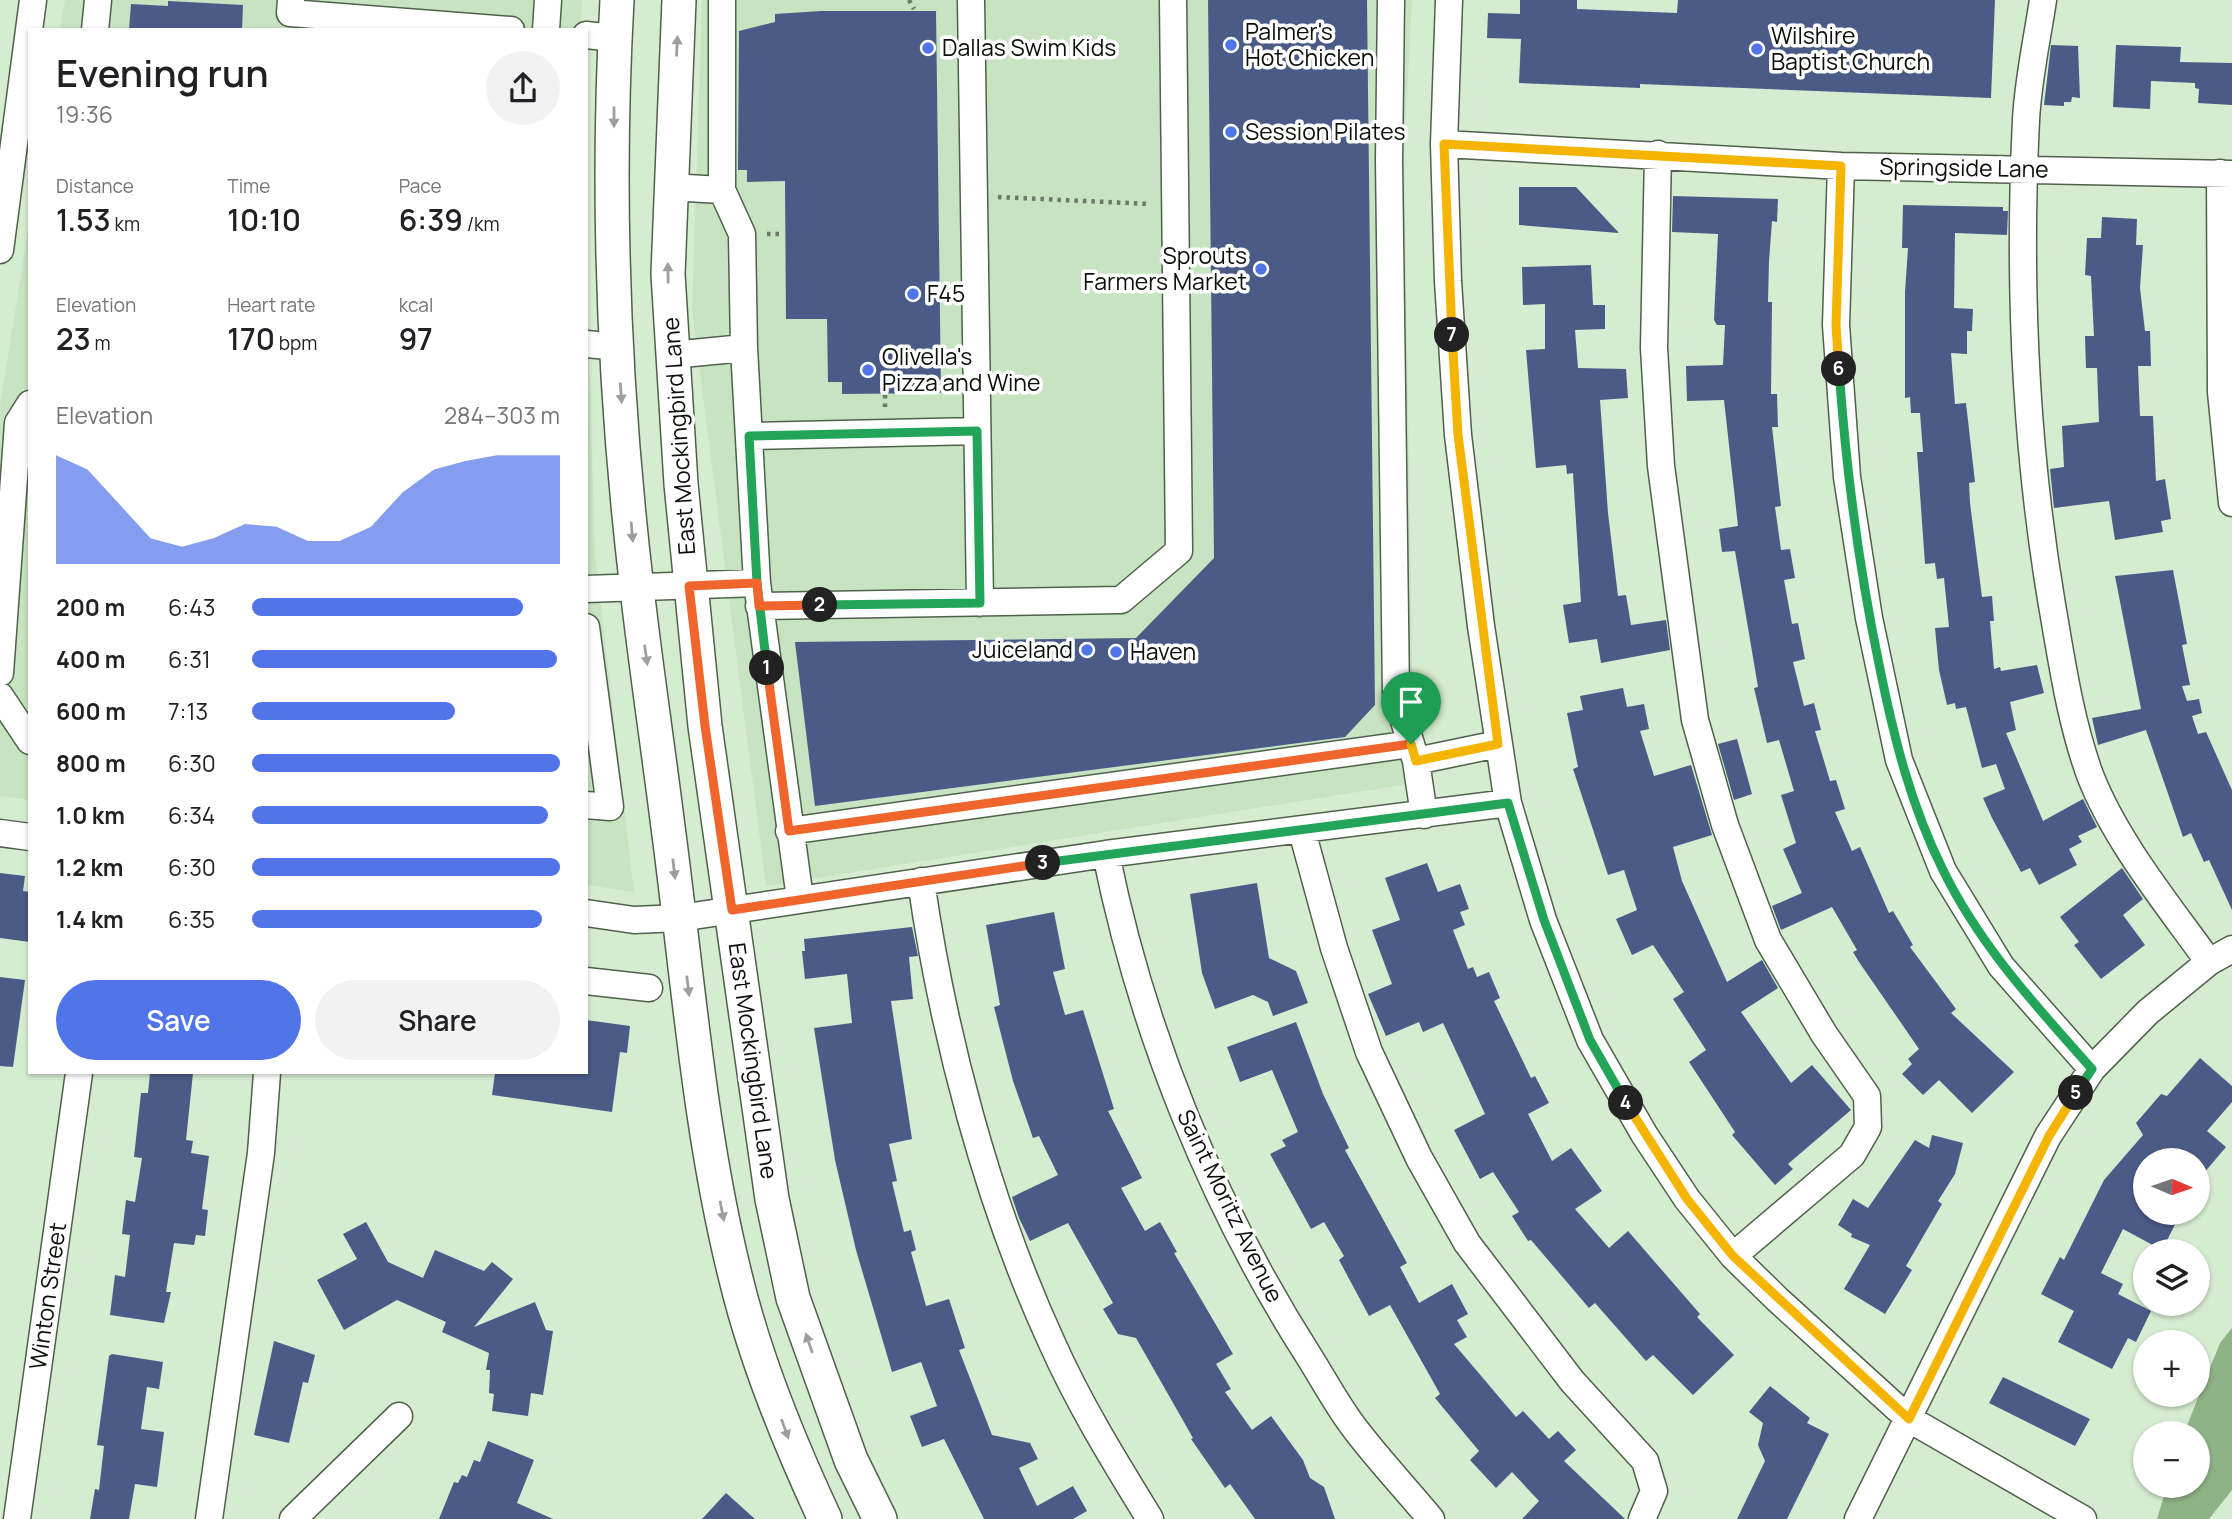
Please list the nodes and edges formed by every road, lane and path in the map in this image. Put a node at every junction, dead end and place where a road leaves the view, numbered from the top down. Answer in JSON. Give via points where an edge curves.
{"nodes":[{"id":1,"x":33,"y":0,"type":"edge"},
{"id":2,"x":98,"y":0,"type":"edge"},
{"id":3,"x":548,"y":0,"type":"edge"},
{"id":4,"x":617,"y":0,"type":"edge"},
{"id":5,"x":679,"y":0,"type":"edge"},
{"id":6,"x":722,"y":0,"type":"edge"},
{"id":7,"x":909,"y":0,"type":"edge"},
{"id":8,"x":971,"y":0,"type":"edge"},
{"id":9,"x":1172,"y":0,"type":"edge"},
{"id":10,"x":1391,"y":0,"type":"edge"},
{"id":11,"x":1449,"y":0,"type":"edge"},
{"id":12,"x":2043,"y":0,"type":"edge"},
{"id":13,"x":914,"y":9,"type":"dead end"},
{"id":14,"x":290,"y":14,"type":"edge"},
{"id":15,"x":29,"y":28,"type":"edge"},
{"id":16,"x":95,"y":28,"type":"edge"},
{"id":17,"x":483,"y":28,"type":"edge"},
{"id":18,"x":546,"y":28,"type":"edge"},
{"id":19,"x":601,"y":37,"type":"edge"},
{"id":20,"x":28,"y":38,"type":"edge"},
{"id":21,"x":1444,"y":144,"type":"junction"},
{"id":22,"x":1658,"y":154,"type":"junction"},
{"id":23,"x":1841,"y":166,"type":"junction"},
{"id":24,"x":2026,"y":169,"type":"junction"},
{"id":25,"x":2226,"y":173,"type":"edge"},
{"id":26,"x":669,"y":187,"type":"junction"},
{"id":27,"x":722,"y":190,"type":"junction"},
{"id":28,"x":988,"y":196,"type":"dead end"},
{"id":29,"x":1161,"y":205,"type":"dead end"},
{"id":30,"x":0,"y":250,"type":"edge"},
{"id":31,"x":602,"y":345,"type":"edge"},
{"id":32,"x":744,"y":348,"type":"junction"},
{"id":33,"x":672,"y":355,"type":"junction"},
{"id":34,"x":28,"y":407,"type":"edge"},
{"id":35,"x":977,"y":431,"type":"junction"},
{"id":36,"x":749,"y":436,"type":"junction"},
{"id":37,"x":2232,"y":503,"type":"edge"},
{"id":38,"x":689,"y":586,"type":"junction"},
{"id":39,"x":636,"y":587,"type":"junction"},
{"id":40,"x":588,"y":589,"type":"edge"},
{"id":41,"x":758,"y":594,"type":"junction"},
{"id":42,"x":980,"y":603,"type":"junction"},
{"id":43,"x":588,"y":642,"type":"edge"},
{"id":44,"x":0,"y":673,"type":"edge"},
{"id":45,"x":0,"y":696,"type":"edge"},
{"id":46,"x":28,"y":738,"type":"edge"},
{"id":47,"x":1498,"y":744,"type":"junction"},
{"id":48,"x":1413,"y":752,"type":"junction"},
{"id":49,"x":1508,"y":803,"type":"junction"},
{"id":50,"x":588,"y":805,"type":"edge"},
{"id":51,"x":1424,"y":815,"type":"junction"},
{"id":52,"x":789,"y":831,"type":"junction"},
{"id":53,"x":1301,"y":831,"type":"junction"},
{"id":54,"x":0,"y":833,"type":"edge"},
{"id":55,"x":28,"y":837,"type":"edge"},
{"id":56,"x":1106,"y":854,"type":"junction"},
{"id":57,"x":921,"y":881,"type":"junction"},
{"id":58,"x":800,"y":899,"type":"junction"},
{"id":59,"x":732,"y":910,"type":"junction"},
{"id":60,"x":588,"y":913,"type":"edge"},
{"id":61,"x":680,"y":918,"type":"junction"},
{"id":62,"x":2220,"y":955,"type":"edge"},
{"id":63,"x":588,"y":981,"type":"edge"},
{"id":64,"x":649,"y":988,"type":"dead end"},
{"id":65,"x":2092,"y":1069,"type":"junction"},
{"id":66,"x":79,"y":1074,"type":"edge"},
{"id":67,"x":267,"y":1074,"type":"edge"},
{"id":68,"x":1733,"y":1256,"type":"junction"},
{"id":69,"x":399,"y":1416,"type":"dead end"},
{"id":70,"x":1909,"y":1419,"type":"junction"},
{"id":71,"x":17,"y":1519,"type":"edge"},
{"id":72,"x":209,"y":1519,"type":"edge"},
{"id":73,"x":293,"y":1519,"type":"edge"},
{"id":74,"x":825,"y":1519,"type":"edge"},
{"id":75,"x":880,"y":1519,"type":"edge"},
{"id":76,"x":1150,"y":1519,"type":"edge"},
{"id":77,"x":1431,"y":1519,"type":"edge"},
{"id":78,"x":1643,"y":1519,"type":"edge"},
{"id":79,"x":1858,"y":1519,"type":"edge"},
{"id":80,"x":2083,"y":1519,"type":"edge"}],
"edges":[{"from":1,"to":15,"type":"street"},
{"from":2,"to":16,"type":"street"},
{"from":3,"to":18,"type":"street"},
{"from":4,"to":19,"type":"main road"},
{"from":26,"to":5,"type":"main road","name":"East Mockingbird Lane","one_way":true},
{"from":6,"to":27,"type":"street"},
{"from":7,"to":13,"type":"path"},
{"from":8,"to":35,"type":"street"},
{"from":9,"to":42,"type":"street","via":[[1179,551],[1121,600]]},
{"from":10,"to":48,"type":"street","via":[[1396,694]]},
{"from":11,"to":21,"type":"street"},
{"from":12,"to":24,"type":"street","via":[[2026,119]]},
{"from":14,"to":17,"type":"street"},
{"from":19,"to":31,"type":"main road","one_way":true,"via":[[613,205]]},
{"from":20,"to":30,"type":"street"},
{"from":21,"to":22,"type":"street","name":"Springside Lane"},
{"from":21,"to":47,"type":"street","via":[[1458,435]]},
{"from":22,"to":23,"type":"street","name":"Springside Lane"},
{"from":22,"to":68,"type":"street","via":[[1654,348],[1661,453],[1695,720],[1725,825],[1763,928],[1824,1034],[1867,1096],[1868,1127],[1852,1155]]},
{"from":23,"to":24,"type":"street","name":"Springside Lane"},
{"from":23,"to":65,"type":"street","via":[[1836,326],[1847,477],[1869,618],[1899,760],[1943,871],[2001,966]]},
{"from":24,"to":25,"type":"street","name":"Springside Lane"},
{"from":24,"to":62,"type":"street","via":[[2022,305],[2027,408],[2042,543],[2067,696],[2091,776],[2152,884]]},
{"from":25,"to":37,"type":"street","via":[[2221,392]]},
{"from":26,"to":27,"type":"street"},
{"from":33,"to":26,"type":"main road","name":"East Mockingbird Lane","one_way":true},
{"from":27,"to":32,"type":"street","via":[[742,234]]},
{"from":28,"to":29,"type":"path"},
{"from":31,"to":39,"type":"main road","one_way":true},
{"from":32,"to":33,"type":"street"},
{"from":32,"to":36,"type":"street"},
{"from":33,"to":38,"type":"main road","name":"East Mockingbird Lane"},
{"from":34,"to":44,"type":"street","via":[[18,423]]},
{"from":35,"to":36,"type":"street"},
{"from":35,"to":42,"type":"street"},
{"from":36,"to":41,"type":"street"},
{"from":38,"to":39,"type":"street"},
{"from":38,"to":41,"type":"street"},
{"from":38,"to":59,"type":"main road","name":"East Mockingbird Lane"},
{"from":39,"to":40,"type":"street"},
{"from":39,"to":61,"type":"main road","one_way":true},
{"from":41,"to":42,"type":"street"},
{"from":41,"to":52,"type":"street"},
{"from":43,"to":50,"type":"street","via":[[610,807]]},
{"from":45,"to":46,"type":"street"},
{"from":47,"to":48,"type":"street"},
{"from":47,"to":49,"type":"street"},
{"from":48,"to":51,"type":"street"},
{"from":48,"to":52,"type":"street"},
{"from":49,"to":51,"type":"street"},
{"from":49,"to":68,"type":"street","via":[[1544,920],[1590,1040],[1666,1167]]},
{"from":51,"to":53,"type":"street"},
{"from":52,"to":58,"type":"street"},
{"from":53,"to":56,"type":"street"},
{"from":53,"to":78,"type":"street","via":[[1369,1052],[1419,1158],[1474,1252],[1572,1381],[1645,1461],[1654,1491]]},
{"from":54,"to":55,"type":"street"},
{"from":56,"to":57,"type":"street"},
{"from":56,"to":77,"type":"street","name":"Saint Moritz Avenue","via":[[1139,985],[1182,1110],[1226,1210],[1285,1320],[1354,1428]]},
{"from":57,"to":58,"type":"street"},
{"from":57,"to":76,"type":"street","via":[[948,1033],[1009,1233],[1051,1343]]},
{"from":58,"to":59,"type":"street"},
{"from":59,"to":61,"type":"street"},
{"from":75,"to":59,"type":"main road","name":"East Mockingbird Lane","one_way":true,"via":[[851,1460],[793,1298],[772,1199]]},
{"from":60,"to":61,"type":"street","via":[[634,920]]},
{"from":61,"to":74,"type":"main road","one_way":true,"via":[[716,1179],[736,1280],[793,1450]]},
{"from":62,"to":65,"type":"street","via":[[2148,1012]]},
{"from":63,"to":64,"type":"street"},
{"from":65,"to":70,"type":"street","via":[[2049,1136]]},
{"from":66,"to":71,"type":"street","name":"Winton Street"},
{"from":67,"to":72,"type":"street","via":[[261,1153]]},
{"from":68,"to":70,"type":"street"},
{"from":69,"to":73,"type":"street"},
{"from":70,"to":79,"type":"street"},
{"from":70,"to":80,"type":"street"}]}
